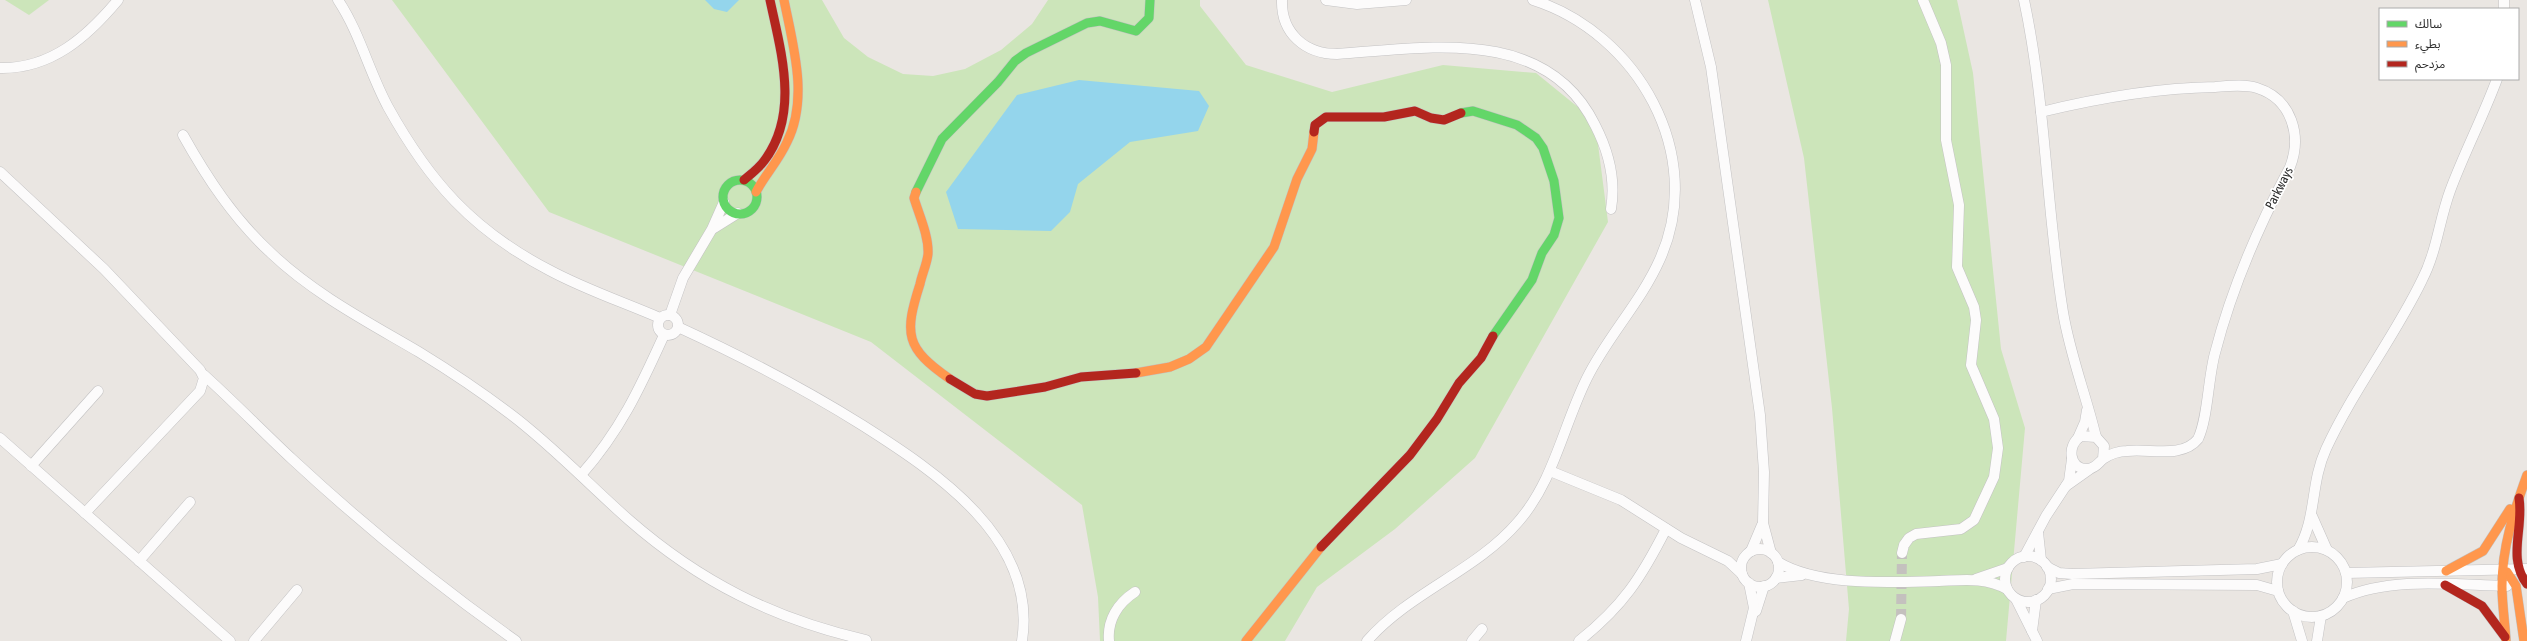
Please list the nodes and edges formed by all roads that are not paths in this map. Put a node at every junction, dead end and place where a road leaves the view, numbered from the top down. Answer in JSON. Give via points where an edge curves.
{"nodes":[{"id":1,"x":118,"y":0,"type":"edge"},
{"id":2,"x":338,"y":0,"type":"edge"},
{"id":3,"x":770,"y":0,"type":"edge"},
{"id":4,"x":784,"y":0,"type":"edge"},
{"id":5,"x":1150,"y":0,"type":"edge"},
{"id":6,"x":1282,"y":0,"type":"edge"},
{"id":7,"x":1326,"y":0,"type":"edge"},
{"id":8,"x":1406,"y":0,"type":"edge"},
{"id":9,"x":1535,"y":0,"type":"edge"},
{"id":10,"x":1695,"y":0,"type":"edge"},
{"id":11,"x":1923,"y":0,"type":"edge"},
{"id":12,"x":2024,"y":0,"type":"edge"},
{"id":13,"x":0,"y":68,"type":"edge"},
{"id":14,"x":2497,"y":80,"type":"edge"},
{"id":15,"x":2041,"y":112,"type":"junction"},
{"id":16,"x":182,"y":135,"type":"dead end"},
{"id":17,"x":0,"y":172,"type":"edge"},
{"id":18,"x":744,"y":180,"type":"junction"},
{"id":19,"x":756,"y":192,"type":"junction"},
{"id":20,"x":724,"y":202,"type":"junction"},
{"id":21,"x":1611,"y":209,"type":"dead end"},
{"id":22,"x":738,"y":213,"type":"junction"},
{"id":23,"x":712,"y":229,"type":"junction"},
{"id":24,"x":665,"y":316,"type":"junction"},
{"id":25,"x":678,"y":327,"type":"junction"},
{"id":26,"x":664,"y":334,"type":"junction"},
{"id":27,"x":204,"y":375,"type":"junction"},
{"id":28,"x":98,"y":391,"type":"dead end"},
{"id":29,"x":2087,"y":406,"type":"junction"},
{"id":30,"x":2096,"y":437,"type":"junction"},
{"id":31,"x":0,"y":438,"type":"edge"},
{"id":32,"x":2078,"y":438,"type":"junction"},
{"id":33,"x":2104,"y":446,"type":"junction"},
{"id":34,"x":2127,"y":451,"type":"junction"},
{"id":35,"x":2072,"y":459,"type":"junction"},
{"id":36,"x":2103,"y":459,"type":"junction"},
{"id":37,"x":31,"y":466,"type":"junction"},
{"id":38,"x":2090,"y":468,"type":"junction"},
{"id":39,"x":1550,"y":471,"type":"junction"},
{"id":40,"x":581,"y":475,"type":"junction"},
{"id":41,"x":2527,"y":475,"type":"edge"},
{"id":42,"x":2066,"y":486,"type":"junction"},
{"id":43,"x":2519,"y":498,"type":"junction"},
{"id":44,"x":190,"y":502,"type":"dead end"},
{"id":45,"x":85,"y":513,"type":"junction"},
{"id":46,"x":2312,"y":516,"type":"junction"},
{"id":47,"x":1763,"y":523,"type":"junction"},
{"id":48,"x":1666,"y":529,"type":"junction"},
{"id":49,"x":2038,"y":532,"type":"junction"},
{"id":50,"x":2298,"y":550,"type":"junction"},
{"id":51,"x":2327,"y":550,"type":"junction"},
{"id":52,"x":1749,"y":553,"type":"junction"},
{"id":53,"x":1772,"y":553,"type":"junction"},
{"id":54,"x":1902,"y":553,"type":"tunnel mouth"},
{"id":55,"x":2024,"y":557,"type":"junction"},
{"id":56,"x":1724,"y":559,"type":"junction"},
{"id":57,"x":139,"y":561,"type":"junction"},
{"id":58,"x":1778,"y":562,"type":"junction"},
{"id":59,"x":2044,"y":564,"type":"junction"},
{"id":60,"x":2282,"y":564,"type":"junction"},
{"id":61,"x":2008,"y":568,"type":"junction"},
{"id":62,"x":2522,"y":569,"type":"edge"},
{"id":63,"x":2503,"y":570,"type":"junction"},
{"id":64,"x":2446,"y":571,"type":"junction"},
{"id":65,"x":2346,"y":573,"type":"junction"},
{"id":66,"x":1742,"y":574,"type":"junction"},
{"id":67,"x":1804,"y":574,"type":"junction"},
{"id":68,"x":1776,"y":578,"type":"junction"},
{"id":69,"x":1976,"y":579,"type":"junction"},
{"id":70,"x":1749,"y":583,"type":"junction"},
{"id":71,"x":2445,"y":585,"type":"junction"},
{"id":72,"x":2527,"y":585,"type":"edge"},
{"id":73,"x":1764,"y":586,"type":"junction"},
{"id":74,"x":2502,"y":586,"type":"junction"},
{"id":75,"x":2516,"y":586,"type":"junction"},
{"id":76,"x":2007,"y":589,"type":"junction"},
{"id":77,"x":2048,"y":589,"type":"junction"},
{"id":78,"x":297,"y":590,"type":"dead end"},
{"id":79,"x":2278,"y":591,"type":"junction"},
{"id":80,"x":1136,"y":592,"type":"dead end"},
{"id":81,"x":2343,"y":598,"type":"junction"},
{"id":82,"x":2016,"y":599,"type":"junction"},
{"id":83,"x":2036,"y":600,"type":"junction"},
{"id":84,"x":2293,"y":611,"type":"junction"},
{"id":85,"x":1754,"y":614,"type":"junction"},
{"id":86,"x":2321,"y":616,"type":"junction"},
{"id":87,"x":1901,"y":619,"type":"tunnel mouth"},
{"id":88,"x":1482,"y":629,"type":"dead end"},
{"id":89,"x":2032,"y":631,"type":"junction"},
{"id":90,"x":866,"y":640,"type":"edge"},
{"id":91,"x":2506,"y":640,"type":"edge"},
{"id":92,"x":230,"y":641,"type":"edge"},
{"id":93,"x":254,"y":641,"type":"edge"},
{"id":94,"x":516,"y":641,"type":"edge"},
{"id":95,"x":1022,"y":641,"type":"edge"},
{"id":96,"x":1108,"y":641,"type":"edge"},
{"id":97,"x":1246,"y":641,"type":"edge"},
{"id":98,"x":1367,"y":641,"type":"edge"},
{"id":99,"x":1472,"y":641,"type":"edge"},
{"id":100,"x":1579,"y":641,"type":"edge"},
{"id":101,"x":1746,"y":641,"type":"edge"},
{"id":102,"x":1895,"y":641,"type":"edge"},
{"id":103,"x":2037,"y":641,"type":"edge"},
{"id":104,"x":2302,"y":641,"type":"edge"},
{"id":105,"x":2317,"y":641,"type":"edge"},
{"id":106,"x":2524,"y":641,"type":"edge"}],
"edges":[{"from":1,"to":13,"type":"street","via":[[88,34],[60,53],[28,65]]},
{"from":2,"to":24,"type":"street","via":[[391,111],[421,163],[452,199],[487,231],[528,258],[573,281]]},
{"from":3,"to":18,"type":"street","via":[[785,79],[785,110],[781,130],[769,155],[758,169]]},
{"from":4,"to":19,"type":"street","via":[[798,80],[798,104],[789,139]]},
{"from":5,"to":97,"type":"street","via":[[1151,12],[1148,21],[1136,31],[1113,23],[1087,22],[1015,60],[998,82],[942,139],[916,188],[914,198],[928,245],[928,256],[911,310],[911,338],[915,348],[930,365],[975,394],[1000,395],[1081,377],[1124,375],[1170,367],[1189,359],[1206,347],[1274,247],[1297,179],[1312,148],[1315,125],[1326,116],[1384,117],[1414,111],[1437,120],[1444,120],[1473,111],[1518,125],[1527,131],[1543,148],[1554,181],[1559,218],[1557,227],[1542,253],[1532,280],[1481,358],[1459,383],[1437,419],[1401,466],[1313,555]]},
{"from":6,"to":21,"type":"street","via":[[1284,17],[1293,35],[1317,52],[1337,54],[1466,46],[1505,53],[1543,69],[1571,91],[1597,128],[1611,166]]},
{"from":7,"to":8,"type":"street","via":[[1375,4]]},
{"from":9,"to":39,"type":"street","via":[[1566,13],[1593,30],[1618,50],[1638,75],[1661,118],[1670,148],[1674,180],[1671,221],[1660,260],[1590,371],[1565,426]]},
{"from":10,"to":47,"type":"street","via":[[1711,67],[1760,415],[1764,472]]},
{"from":11,"to":54,"type":"street","via":[[1941,43],[1946,65],[1946,140],[1960,212],[1957,267],[1974,308],[1976,320],[1971,365],[1994,419],[1998,448],[1994,477],[1974,520],[1961,529],[1916,534],[1909,538]]},
{"from":12,"to":15,"type":"street","via":[[2035,56]]},
{"from":14,"to":46,"type":"street","via":[[2450,190],[2439,236],[2426,273],[2324,454],[2313,488]]},
{"from":15,"to":29,"type":"street","via":[[2063,313]]},
{"from":15,"to":34,"type":"street","name":"Parkways","via":[[2151,91],[2247,86],[2266,92],[2282,104],[2293,122],[2296,133],[2290,167],[2252,243],[2231,298],[2214,355],[2198,439],[2190,447],[2180,450]]},
{"from":16,"to":40,"type":"street","via":[[235,215],[272,254],[341,307],[478,390],[530,428]]},
{"from":17,"to":27,"type":"street","via":[[104,269]]},
{"from":18,"to":19,"type":"street","via":[[753,186]]},
{"from":18,"to":20,"type":"street","via":[[735,180],[728,185],[723,193]]},
{"from":19,"to":22,"type":"street","via":[[754,206],[748,211]]},
{"from":20,"to":22,"type":"street","via":[[730,211]]},
{"from":20,"to":23,"type":"street"},
{"from":22,"to":23,"type":"street"},
{"from":23,"to":24,"type":"street","via":[[686,272]]},
{"from":24,"to":25,"type":"street","via":[[675,318]]},
{"from":24,"to":26,"type":"street","via":[[658,327]]},
{"from":25,"to":26,"type":"street","via":[[673,334]]},
{"from":25,"to":95,"type":"street","via":[[765,369],[840,411],[925,466],[956,492],[995,537],[1013,569],[1022,598]]},
{"from":26,"to":40,"type":"street","via":[[625,418]]},
{"from":27,"to":45,"type":"street","via":[[202,388]]},
{"from":27,"to":94,"type":"street","via":[[292,459],[395,549],[459,601]]},
{"from":28,"to":37,"type":"street"},
{"from":29,"to":30,"type":"street"},
{"from":29,"to":32,"type":"street","via":[[2085,422]]},
{"from":30,"to":32,"type":"street","via":[[2089,435]]},
{"from":30,"to":33,"type":"street"},
{"from":31,"to":37,"type":"street"},
{"from":32,"to":35,"type":"street","via":[[2071,450]]},
{"from":33,"to":34,"type":"street","name":"Parkways"},
{"from":33,"to":36,"type":"street"},
{"from":34,"to":36,"type":"street","name":"Parkways"},
{"from":35,"to":38,"type":"street","via":[[2079,466]]},
{"from":35,"to":42,"type":"street","via":[[2072,470]]},
{"from":36,"to":38,"type":"street","via":[[2098,466]]},
{"from":37,"to":45,"type":"street"},
{"from":38,"to":42,"type":"street"},
{"from":39,"to":48,"type":"street","via":[[1621,500]]},
{"from":39,"to":98,"type":"street","via":[[1528,509],[1499,542],[1407,605]]},
{"from":40,"to":90,"type":"street","via":[[657,543],[724,588],[784,617]]},
{"from":41,"to":43,"type":"street"},
{"from":42,"to":49,"type":"street"},
{"from":43,"to":62,"type":"street","via":[[2524,513]]},
{"from":43,"to":63,"type":"street","via":[[2507,539]]},
{"from":43,"to":64,"type":"street","via":[[2483,551]]},
{"from":44,"to":57,"type":"street"},
{"from":45,"to":57,"type":"street"},
{"from":46,"to":50,"type":"street"},
{"from":46,"to":51,"type":"street"},
{"from":47,"to":52,"type":"street"},
{"from":47,"to":53,"type":"street"},
{"from":48,"to":56,"type":"street"},
{"from":48,"to":100,"type":"street","via":[[1646,568],[1627,596],[1608,617]]},
{"from":49,"to":55,"type":"street"},
{"from":49,"to":59,"type":"street"},
{"from":50,"to":51,"type":"street","via":[[2312,547]]},
{"from":50,"to":60,"type":"street"},
{"from":51,"to":65,"type":"street","via":[[2339,559]]},
{"from":52,"to":53,"type":"street","via":[[1762,549]]},
{"from":52,"to":56,"type":"street"},
{"from":52,"to":66,"type":"street","via":[[1742,564]]},
{"from":53,"to":58,"type":"street"},
{"from":55,"to":59,"type":"street"},
{"from":55,"to":61,"type":"street","via":[[2017,559]]},
{"from":56,"to":66,"type":"street"},
{"from":57,"to":92,"type":"street"},
{"from":58,"to":67,"type":"street"},
{"from":58,"to":68,"type":"street"},
{"from":59,"to":60,"type":"street","via":[[2065,574],[2087,574],[2257,569]]},
{"from":59,"to":77,"type":"street","via":[[2050,581]]},
{"from":60,"to":79,"type":"street","via":[[2278,577]]},
{"from":61,"to":69,"type":"street"},
{"from":61,"to":76,"type":"street","via":[[2005,575]]},
{"from":62,"to":63,"type":"street"},
{"from":62,"to":72,"type":"street"},
{"from":63,"to":64,"type":"street"},
{"from":63,"to":74,"type":"street"},
{"from":63,"to":75,"type":"street","via":[[2511,576]]},
{"from":64,"to":65,"type":"street"},
{"from":65,"to":81,"type":"street","via":[[2347,586]]},
{"from":66,"to":70,"type":"street"},
{"from":67,"to":68,"type":"street"},
{"from":67,"to":69,"type":"street","via":[[1824,578],[1875,580]]},
{"from":68,"to":73,"type":"street"},
{"from":69,"to":76,"type":"street","via":[[1992,582]]},
{"from":70,"to":73,"type":"street"},
{"from":70,"to":85,"type":"street","via":[[1754,601]]},
{"from":71,"to":74,"type":"street"},
{"from":71,"to":81,"type":"street","via":[[2408,585],[2367,590]]},
{"from":71,"to":91,"type":"street","via":[[2482,606]]},
{"from":72,"to":75,"type":"street"},
{"from":73,"to":85,"type":"street"},
{"from":74,"to":75,"type":"street"},
{"from":74,"to":91,"type":"street"},
{"from":75,"to":106,"type":"street"},
{"from":76,"to":82,"type":"street"},
{"from":77,"to":79,"type":"street","via":[[2073,584],[2257,585]]},
{"from":77,"to":83,"type":"street"},
{"from":78,"to":93,"type":"street"},
{"from":79,"to":84,"type":"street"},
{"from":80,"to":96,"type":"street","via":[[1125,599],[1113,616]]},
{"from":81,"to":86,"type":"street","via":[[2334,610]]},
{"from":82,"to":83,"type":"street"},
{"from":82,"to":89,"type":"street"},
{"from":83,"to":89,"type":"street"},
{"from":84,"to":86,"type":"street","via":[[2306,616]]},
{"from":84,"to":104,"type":"street"},
{"from":85,"to":101,"type":"street"},
{"from":86,"to":105,"type":"street"},
{"from":87,"to":102,"type":"street"},
{"from":88,"to":99,"type":"street"},
{"from":89,"to":103,"type":"street"}]}
